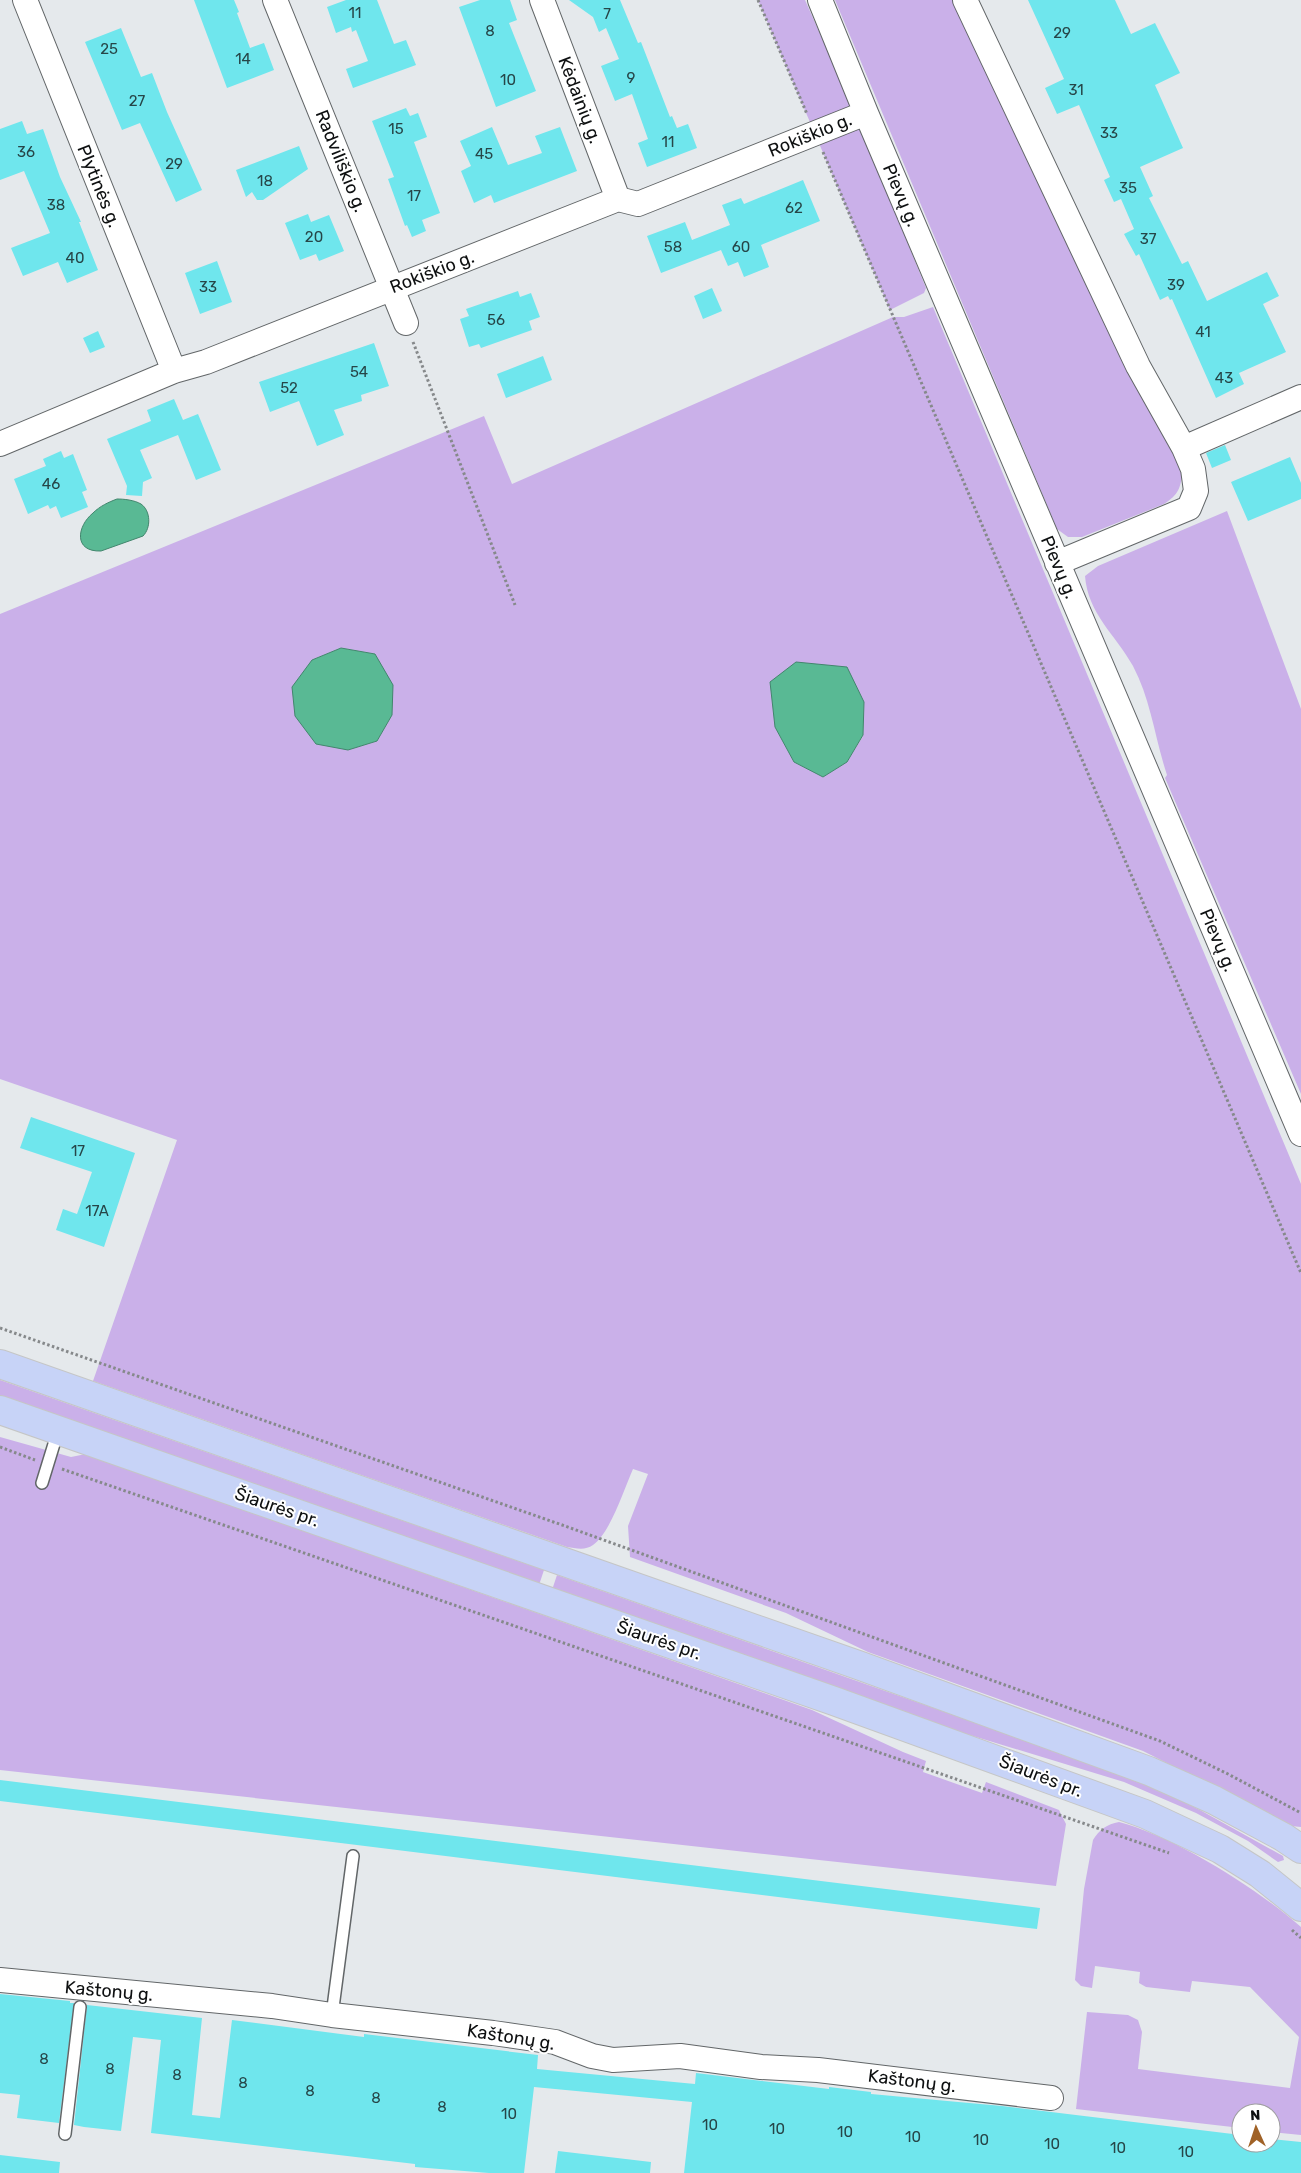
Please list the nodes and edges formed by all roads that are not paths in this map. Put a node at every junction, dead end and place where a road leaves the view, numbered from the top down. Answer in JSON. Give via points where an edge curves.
{"nodes":[{"id":1,"x":25,"y":0,"type":"edge"},
{"id":2,"x":276,"y":0,"type":"edge"},
{"id":3,"x":542,"y":0,"type":"edge"},
{"id":4,"x":820,"y":0,"type":"edge"},
{"id":5,"x":965,"y":0,"type":"edge"},
{"id":6,"x":866,"y":113,"type":"junction"},
{"id":7,"x":618,"y":200,"type":"junction"},
{"id":8,"x":392,"y":288,"type":"junction"},
{"id":9,"x":406,"y":323,"type":"road end"},
{"id":10,"x":174,"y":371,"type":"junction"},
{"id":11,"x":1301,"y":397,"type":"edge"},
{"id":12,"x":0,"y":444,"type":"edge"},
{"id":13,"x":1184,"y":448,"type":"junction"},
{"id":14,"x":1057,"y":563,"type":"junction"},
{"id":15,"x":1301,"y":1134,"type":"edge"},
{"id":16,"x":0,"y":1364,"type":"edge"},
{"id":17,"x":0,"y":1410,"type":"edge"},
{"id":18,"x":58,"y":1431,"type":"junction"},
{"id":19,"x":42,"y":1483,"type":"dead end"},
{"id":20,"x":1301,"y":1849,"type":"edge"},
{"id":21,"x":353,"y":1856,"type":"dead end"},
{"id":22,"x":1298,"y":1910,"type":"edge"},
{"id":23,"x":0,"y":1980,"type":"edge"},
{"id":24,"x":80,"y":2007,"type":"dead end"},
{"id":25,"x":332,"y":2015,"type":"junction"},
{"id":26,"x":1050,"y":2098,"type":"dead end"},
{"id":27,"x":65,"y":2134,"type":"dead end"}],
"edges":[{"from":1,"to":10,"type":"street","name":"Plytinės g."},
{"from":2,"to":8,"type":"street","name":"Radviliškio g."},
{"from":3,"to":7,"type":"street","name":"Kėdainių g."},
{"from":4,"to":6,"type":"street","name":"Pievų g."},
{"from":5,"to":13,"type":"street","via":[[1138,366]]},
{"from":6,"to":7,"type":"street","name":"Rokiškio g.","via":[[638,204]]},
{"from":6,"to":14,"type":"street","name":"Pievų g."},
{"from":7,"to":8,"type":"street","name":"Rokiškio g."},
{"from":8,"to":9,"type":"street","name":"Radviliškio g."},
{"from":8,"to":10,"type":"street","name":"Rokiškio g.","via":[[206,362]]},
{"from":10,"to":12,"type":"street","name":"Rokiškio g."},
{"from":11,"to":13,"type":"street"},
{"from":13,"to":14,"type":"street","via":[[1193,469],[1196,491],[1189,508]]},
{"from":14,"to":15,"type":"street","name":"Pievų g."},
{"from":16,"to":20,"type":"main road","via":[[849,1662],[1149,1771],[1214,1800]]},
{"from":17,"to":18,"type":"main road","name":"Šiaurės pr."},
{"from":18,"to":19,"type":"lane"},
{"from":18,"to":22,"type":"main road","name":"Šiaurės pr.","via":[[844,1704],[1145,1814],[1220,1849],[1260,1874]]},
{"from":21,"to":25,"type":"lane"},
{"from":23,"to":25,"type":"street","name":"Kaštonų g.","via":[[272,2006]]},
{"from":24,"to":27,"type":"lane"},
{"from":25,"to":26,"type":"street","name":"Kaštonų g.","via":[[555,2042],[613,2060],[680,2056]]}]}
